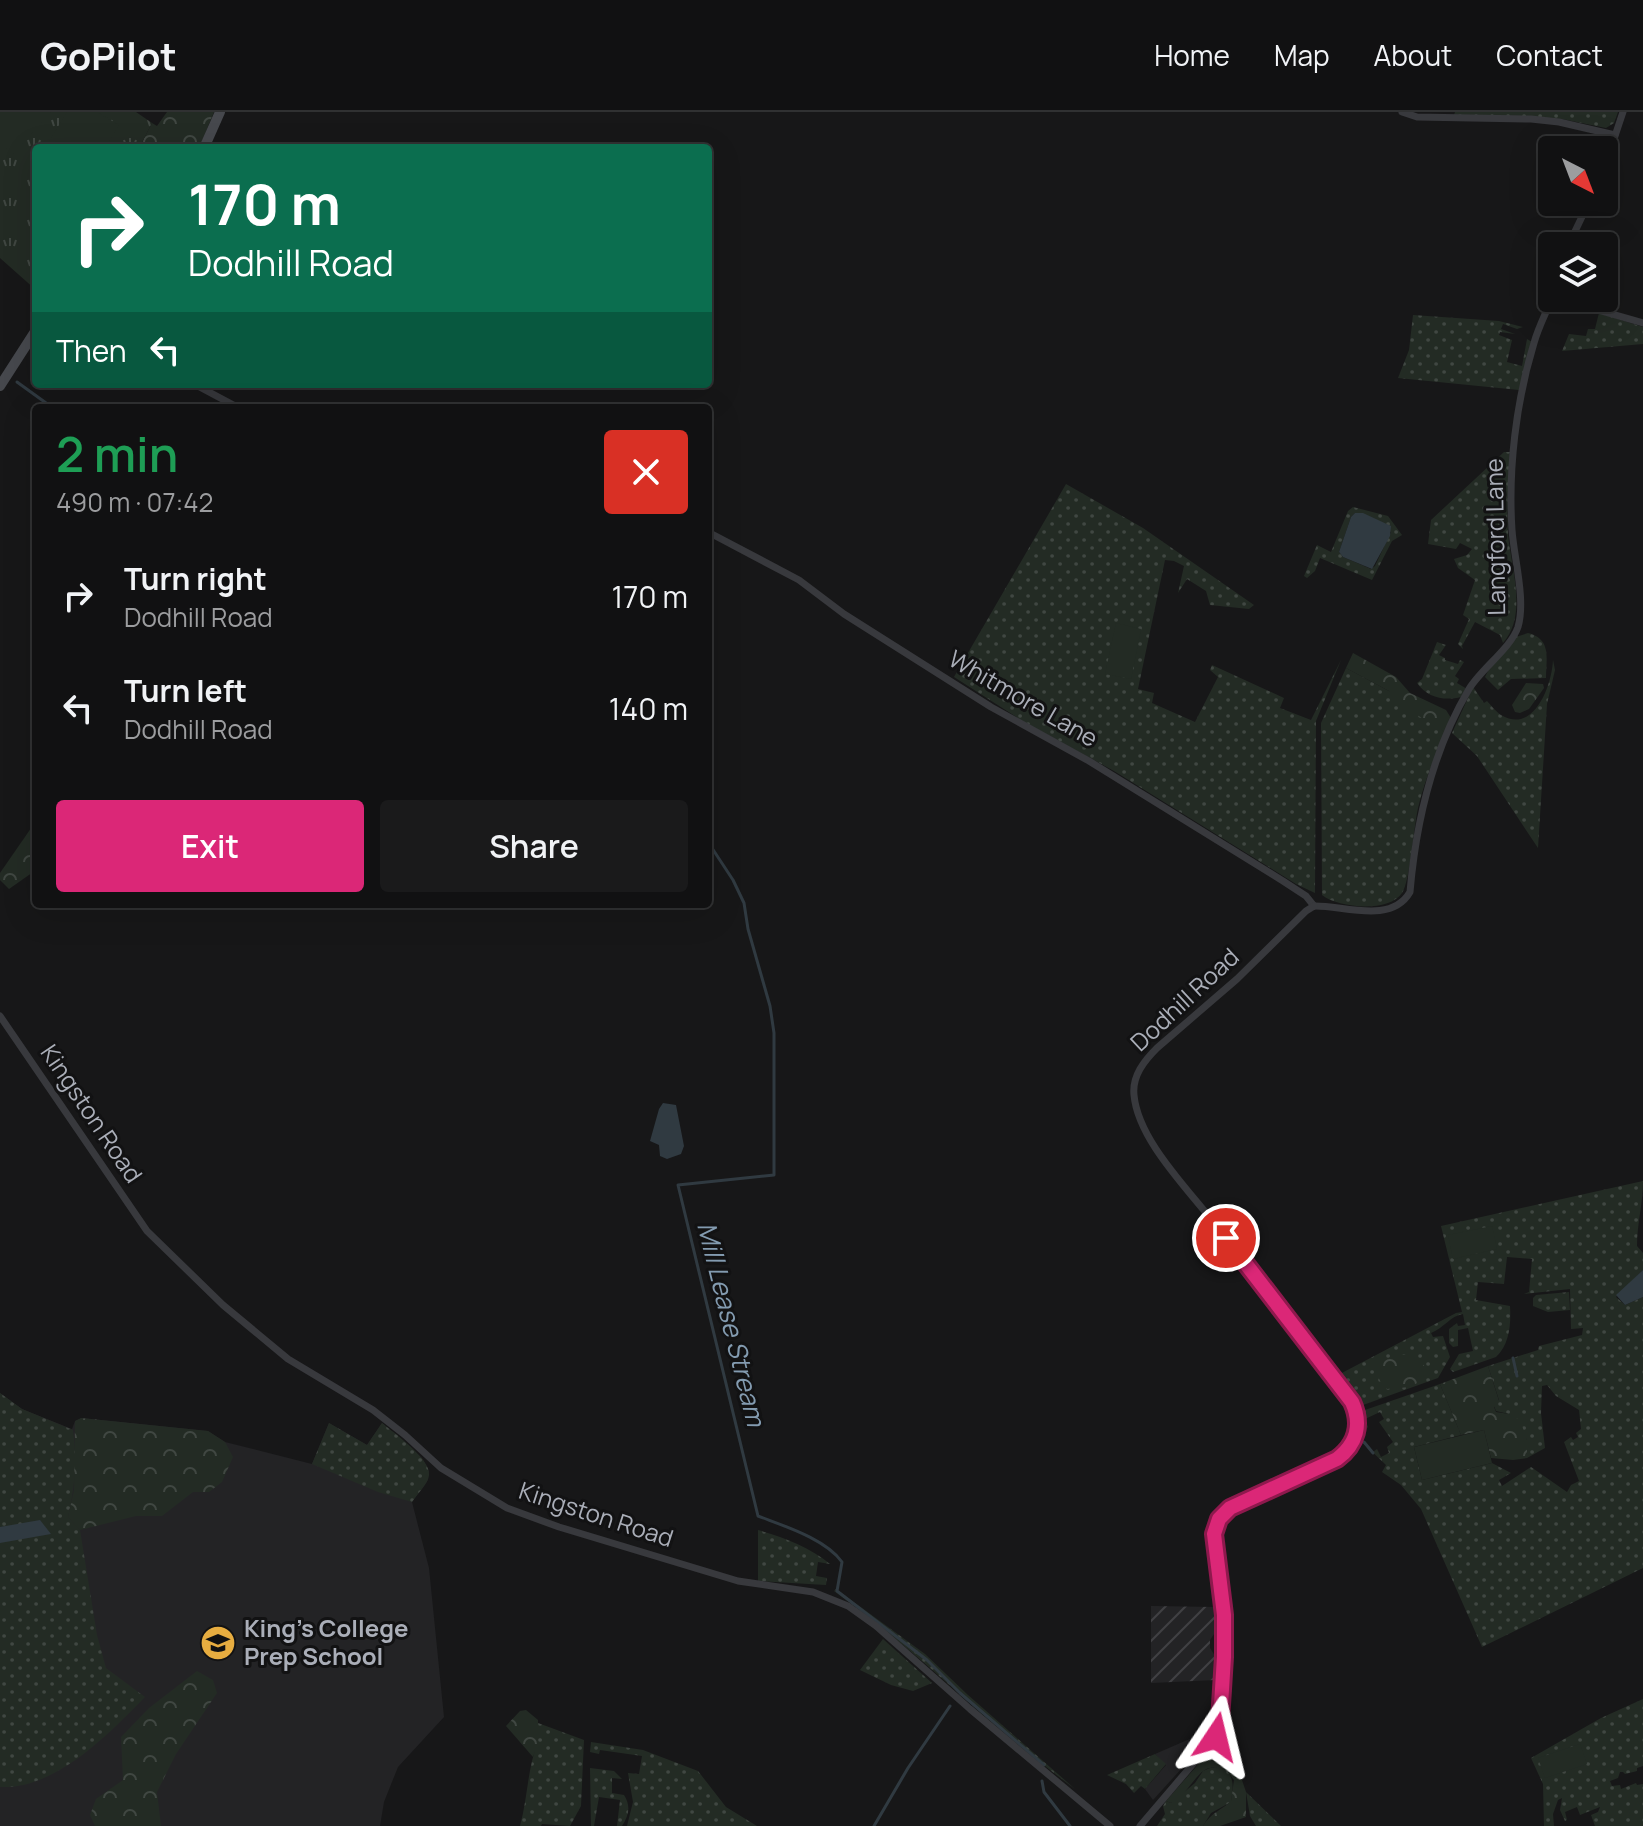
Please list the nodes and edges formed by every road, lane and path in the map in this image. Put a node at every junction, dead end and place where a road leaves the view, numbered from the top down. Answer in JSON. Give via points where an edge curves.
{"nodes":[{"id":1,"x":220,"y":112,"type":"edge"},
{"id":2,"x":1402,"y":112,"type":"edge"},
{"id":3,"x":1623,"y":112,"type":"edge"},
{"id":4,"x":1615,"y":135,"type":"joint"},
{"id":5,"x":206,"y":144,"type":"edge"},
{"id":6,"x":1548,"y":312,"type":"edge"},
{"id":7,"x":1604,"y":312,"type":"edge"},
{"id":8,"x":1643,"y":323,"type":"edge"},
{"id":9,"x":32,"y":336,"type":"edge"},
{"id":10,"x":0,"y":386,"type":"edge"},
{"id":11,"x":202,"y":388,"type":"edge"},
{"id":12,"x":232,"y":404,"type":"edge"},
{"id":13,"x":712,"y":534,"type":"edge"},
{"id":14,"x":1314,"y":906,"type":"junction"},
{"id":15,"x":0,"y":1016,"type":"edge"},
{"id":16,"x":1110,"y":1826,"type":"edge"},
{"id":17,"x":1140,"y":1826,"type":"edge"}],
"edges":[{"from":1,"to":5,"type":"street"},
{"from":2,"to":4,"type":"street","via":[[1417,117],[1559,122]]},
{"from":3,"to":4,"type":"street"},
{"from":6,"to":14,"type":"street","name":"Langford Lane","via":[[1535,339],[1516,435],[1512,529],[1517,629],[1478,676],[1448,732],[1424,800],[1406,898],[1372,911]]},
{"from":7,"to":8,"type":"street"},
{"from":9,"to":10,"type":"street"},
{"from":11,"to":12,"type":"street"},
{"from":13,"to":14,"type":"street","name":"Whitmore Lane","via":[[799,580],[869,631],[1089,761],[1283,881]]},
{"from":14,"to":17,"type":"street","name":"Dodhill Road","via":[[1157,1048],[1140,1068],[1133,1090],[1159,1152],[1331,1371],[1354,1406],[1357,1429],[1337,1459],[1230,1508],[1217,1522],[1224,1629],[1219,1729]]},
{"from":15,"to":16,"type":"street","name":"Kingston Road","via":[[147,1231],[288,1359],[373,1410],[441,1468],[507,1508],[738,1581],[813,1592],[848,1606]]}]}
